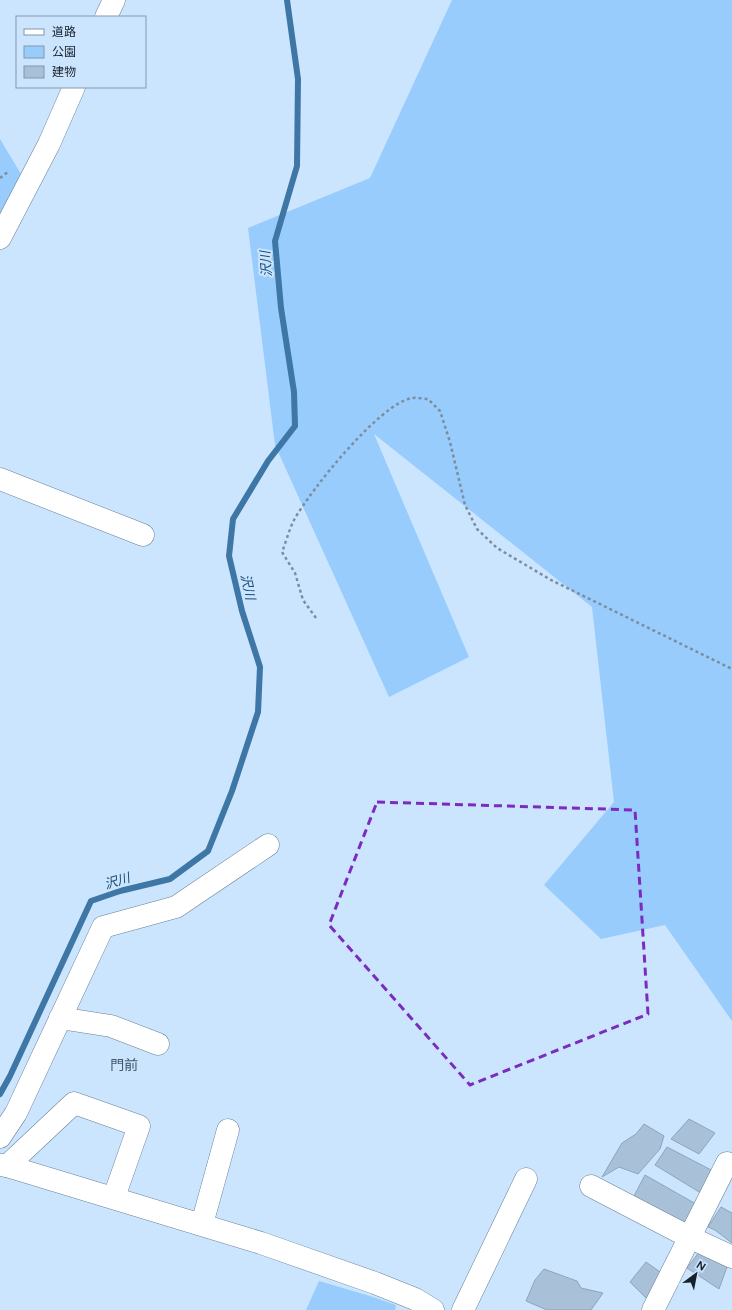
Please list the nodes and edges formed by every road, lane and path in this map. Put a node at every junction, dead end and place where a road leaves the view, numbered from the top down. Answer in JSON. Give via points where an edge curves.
{"nodes":[{"id":1,"x":114,"y":0,"type":"edge"},
{"id":2,"x":106,"y":16,"type":"edge"},
{"id":3,"x":74,"y":88,"type":"edge"},
{"id":4,"x":0,"y":238,"type":"edge"},
{"id":5,"x":0,"y":479,"type":"edge"},
{"id":6,"x":143,"y":535,"type":"dead end"},
{"id":7,"x":316,"y":618,"type":"dead end"},
{"id":8,"x":732,"y":669,"type":"edge"},
{"id":9,"x":268,"y":845,"type":"dead end"},
{"id":10,"x":60,"y":1018,"type":"junction"},
{"id":11,"x":158,"y":1044,"type":"dead end"},
{"id":12,"x":228,"y":1130,"type":"dead end"},
{"id":13,"x":0,"y":1137,"type":"edge"},
{"id":14,"x":727,"y":1163,"type":"dead end"},
{"id":15,"x":4,"y":1165,"type":"edge"},
{"id":16,"x":526,"y":1179,"type":"dead end"},
{"id":17,"x":591,"y":1186,"type":"dead end"},
{"id":18,"x":114,"y":1198,"type":"junction"},
{"id":19,"x":202,"y":1224,"type":"junction"},
{"id":20,"x":690,"y":1237,"type":"junction"},
{"id":21,"x":732,"y":1257,"type":"edge"},
{"id":22,"x":434,"y":1310,"type":"edge"},
{"id":23,"x":463,"y":1310,"type":"edge"},
{"id":24,"x":653,"y":1310,"type":"edge"}],
"edges":[{"from":1,"to":2,"type":"street"},
{"from":3,"to":4,"type":"street"},
{"from":5,"to":6,"type":"street"},
{"from":7,"to":8,"type":"path","via":[[303,600],[296,573],[282,552],[294,521],[323,477],[370,426],[393,406],[412,398],[428,399],[440,411],[465,505],[477,529],[497,548],[551,580]]},
{"from":9,"to":10,"type":"street","via":[[176,907],[103,927]]},
{"from":10,"to":11,"type":"street","via":[[111,1026]]},
{"from":10,"to":13,"type":"street","via":[[16,1113]]},
{"from":12,"to":19,"type":"street"},
{"from":14,"to":20,"type":"street"},
{"from":15,"to":18,"type":"street"},
{"from":15,"to":18,"type":"street","via":[[74,1103],[139,1126]]},
{"from":16,"to":23,"type":"street"},
{"from":17,"to":20,"type":"street"},
{"from":18,"to":19,"type":"street"},
{"from":19,"to":22,"type":"street","via":[[375,1283],[415,1299]]},
{"from":20,"to":21,"type":"street"},
{"from":20,"to":24,"type":"street"}]}
